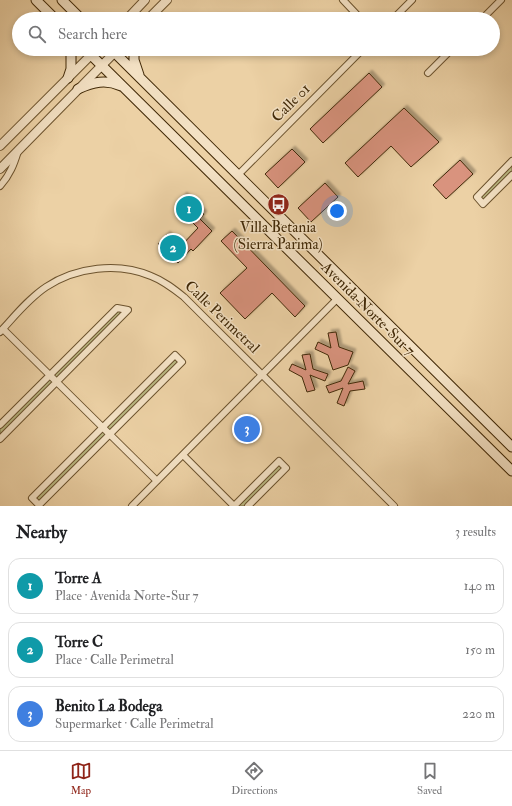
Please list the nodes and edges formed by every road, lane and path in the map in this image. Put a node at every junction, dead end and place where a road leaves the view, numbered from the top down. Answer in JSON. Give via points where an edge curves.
{"nodes":[{"id":1,"x":36,"y":0,"type":"edge"},
{"id":2,"x":62,"y":0,"type":"edge"},
{"id":3,"x":145,"y":0,"type":"edge"},
{"id":4,"x":167,"y":0,"type":"edge"},
{"id":5,"x":343,"y":0,"type":"edge"},
{"id":6,"x":412,"y":0,"type":"edge"},
{"id":7,"x":501,"y":0,"type":"edge"},
{"id":8,"x":48,"y":12,"type":"edge"},
{"id":9,"x":74,"y":12,"type":"edge"},
{"id":10,"x":134,"y":12,"type":"edge"},
{"id":11,"x":155,"y":12,"type":"edge"},
{"id":12,"x":354,"y":12,"type":"edge"},
{"id":13,"x":400,"y":12,"type":"edge"},
{"id":14,"x":489,"y":12,"type":"edge"},
{"id":15,"x":71,"y":56,"type":"edge"},
{"id":16,"x":87,"y":56,"type":"edge"},
{"id":17,"x":95,"y":56,"type":"edge"},
{"id":18,"x":110,"y":56,"type":"edge"},
{"id":19,"x":120,"y":56,"type":"edge"},
{"id":20,"x":134,"y":56,"type":"edge"},
{"id":21,"x":356,"y":56,"type":"edge"},
{"id":22,"x":445,"y":56,"type":"edge"},
{"id":23,"x":102,"y":65,"type":"junction"},
{"id":24,"x":428,"y":73,"type":"dead end"},
{"id":25,"x":68,"y":78,"type":"junction"},
{"id":26,"x":140,"y":78,"type":"junction"},
{"id":27,"x":125,"y":88,"type":"junction"},
{"id":28,"x":78,"y":89,"type":"junction"},
{"id":29,"x":0,"y":146,"type":"edge"},
{"id":30,"x":18,"y":150,"type":"junction"},
{"id":31,"x":512,"y":161,"type":"edge"},
{"id":32,"x":0,"y":169,"type":"edge"},
{"id":33,"x":238,"y":175,"type":"junction"},
{"id":34,"x":512,"y":175,"type":"edge"},
{"id":35,"x":0,"y":186,"type":"edge"},
{"id":36,"x":337,"y":299,"type":"junction"},
{"id":37,"x":1,"y":330,"type":"edge"},
{"id":38,"x":263,"y":374,"type":"junction"},
{"id":39,"x":50,"y":375,"type":"junction"},
{"id":40,"x":57,"y":382,"type":"junction"},
{"id":41,"x":0,"y":425,"type":"edge"},
{"id":42,"x":102,"y":427,"type":"junction"},
{"id":43,"x":110,"y":434,"type":"junction"},
{"id":44,"x":0,"y":439,"type":"edge"},
{"id":45,"x":510,"y":444,"type":"edge"},
{"id":46,"x":183,"y":455,"type":"junction"},
{"id":47,"x":512,"y":471,"type":"edge"},
{"id":48,"x":157,"y":481,"type":"junction"},
{"id":49,"x":132,"y":506,"type":"edge"},
{"id":50,"x":234,"y":506,"type":"edge"},
{"id":51,"x":248,"y":506,"type":"edge"},
{"id":52,"x":394,"y":506,"type":"edge"}],
"edges":[{"from":1,"to":8,"type":"main road"},
{"from":2,"to":9,"type":"main road"},
{"from":3,"to":10,"type":"street"},
{"from":4,"to":11,"type":"street"},
{"from":5,"to":12,"type":"street"},
{"from":6,"to":13,"type":"street"},
{"from":7,"to":14,"type":"street"},
{"from":15,"to":25,"type":"main road"},
{"from":16,"to":25,"type":"street"},
{"from":17,"to":23,"type":"main road","name":"Avenida Norte-Sur 7"},
{"from":18,"to":23,"type":"street"},
{"from":19,"to":26,"type":"main road","name":"Avenida Norte-Sur 7"},
{"from":20,"to":26,"type":"main road"},
{"from":21,"to":33,"type":"street","name":"Calle 01"},
{"from":22,"to":24,"type":"street"},
{"from":23,"to":27,"type":"main road","name":"Avenida Norte-Sur 7"},
{"from":23,"to":28,"type":"street"},
{"from":25,"to":29,"type":"street"},
{"from":26,"to":33,"type":"main road","name":"Avenida Norte-Sur 7"},
{"from":27,"to":28,"type":"main road","via":[[98,82]]},
{"from":27,"to":36,"type":"main road","name":"Avenida Norte-Sur 7"},
{"from":28,"to":30,"type":"street"},
{"from":30,"to":32,"type":"street"},
{"from":30,"to":35,"type":"street","via":[[9,176]]},
{"from":31,"to":34,"type":"street","via":[[477,197],[483,204]]},
{"from":33,"to":45,"type":"main road","name":"Avenida Norte-Sur 7"},
{"from":36,"to":38,"type":"street"},
{"from":36,"to":47,"type":"main road","name":"Avenida Norte-Sur 7"},
{"from":37,"to":38,"type":"street","name":"Calle Perimetral","via":[[37,294],[62,279],[92,269],[132,270],[152,276],[174,288]]},
{"from":37,"to":39,"type":"street"},
{"from":38,"to":46,"type":"street"},
{"from":38,"to":52,"type":"street","name":"Calle Perimetral"},
{"from":39,"to":40,"type":"street"},
{"from":39,"to":40,"type":"street","via":[[117,308],[128,310]]},
{"from":39,"to":41,"type":"street"},
{"from":40,"to":42,"type":"street"},
{"from":40,"to":44,"type":"street"},
{"from":42,"to":43,"type":"street"},
{"from":42,"to":43,"type":"street","via":[[32,498],[39,505]]},
{"from":42,"to":43,"type":"street","via":[[175,355],[182,362]]},
{"from":43,"to":48,"type":"street"},
{"from":46,"to":48,"type":"street"},
{"from":46,"to":50,"type":"street"},
{"from":48,"to":49,"type":"street"},
{"from":50,"to":51,"type":"street","via":[[279,461],[286,468]]}]}
